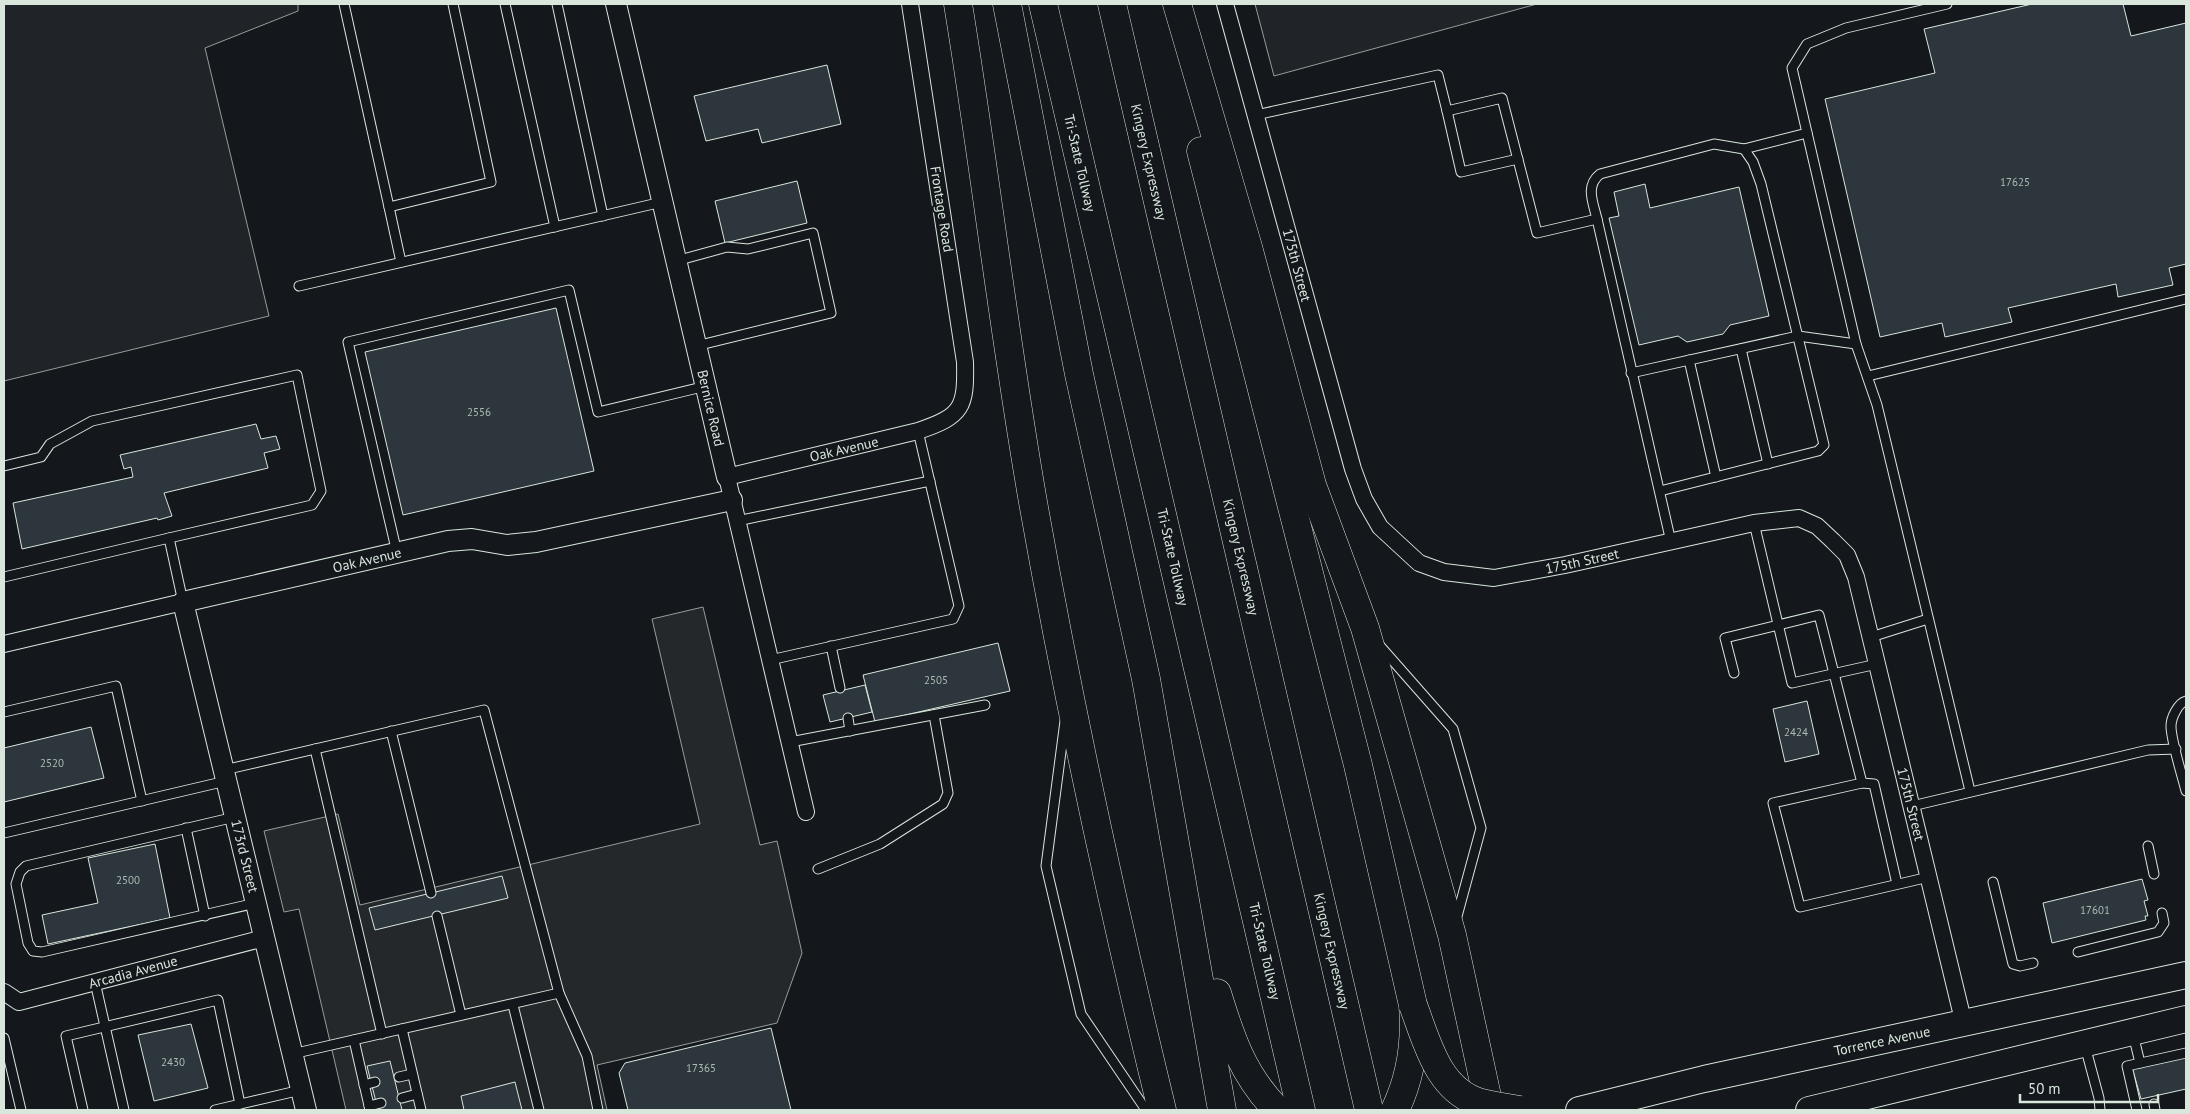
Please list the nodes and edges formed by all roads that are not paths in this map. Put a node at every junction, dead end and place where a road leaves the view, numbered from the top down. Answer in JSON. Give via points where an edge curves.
{"nodes":[{"id":1,"x":344,"y":4,"type":"edge"},
{"id":2,"x":453,"y":4,"type":"edge"},
{"id":3,"x":506,"y":4,"type":"edge"},
{"id":4,"x":557,"y":4,"type":"edge"},
{"id":5,"x":616,"y":4,"type":"edge"},
{"id":6,"x":910,"y":4,"type":"edge"},
{"id":7,"x":958,"y":4,"type":"edge"},
{"id":8,"x":1007,"y":4,"type":"edge"},
{"id":9,"x":1043,"y":4,"type":"edge"},
{"id":10,"x":1112,"y":4,"type":"edge"},
{"id":11,"x":1164,"y":4,"type":"edge"},
{"id":12,"x":1177,"y":4,"type":"edge"},
{"id":13,"x":1225,"y":4,"type":"edge"},
{"id":14,"x":1947,"y":4,"type":"edge"},
{"id":15,"x":1447,"y":111,"type":"junction"},
{"id":16,"x":1256,"y":115,"type":"junction"},
{"id":17,"x":1807,"y":134,"type":"junction"},
{"id":18,"x":1744,"y":149,"type":"junction"},
{"id":19,"x":1518,"y":159,"type":"junction"},
{"id":20,"x":662,"y":202,"type":"junction"},
{"id":21,"x":389,"y":207,"type":"junction"},
{"id":22,"x":603,"y":216,"type":"junction"},
{"id":23,"x":1596,"y":219,"type":"junction"},
{"id":24,"x":555,"y":227,"type":"junction"},
{"id":25,"x":676,"y":260,"type":"junction"},
{"id":26,"x":401,"y":262,"type":"junction"},
{"id":27,"x":299,"y":286,"type":"dead end"},
{"id":28,"x":2186,"y":299,"type":"edge"},
{"id":29,"x":1798,"y":336,"type":"junction"},
{"id":30,"x":1856,"y":344,"type":"junction"},
{"id":31,"x":696,"y":346,"type":"junction"},
{"id":32,"x":1741,"y":349,"type":"junction"},
{"id":33,"x":1689,"y":360,"type":"junction"},
{"id":34,"x":1631,"y":373,"type":"junction"},
{"id":35,"x":1868,"y":376,"type":"junction"},
{"id":36,"x":706,"y":386,"type":"junction"},
{"id":37,"x":956,"y":412,"type":"joint"},
{"id":38,"x":918,"y":432,"type":"junction"},
{"id":39,"x":1768,"y":464,"type":"junction"},
{"id":40,"x":4,"y":466,"type":"edge"},
{"id":41,"x":727,"y":477,"type":"junction"},
{"id":42,"x":1716,"y":477,"type":"junction"},
{"id":43,"x":930,"y":481,"type":"junction"},
{"id":44,"x":1660,"y":491,"type":"junction"},
{"id":45,"x":732,"y":500,"type":"junction"},
{"id":46,"x":737,"y":521,"type":"junction"},
{"id":47,"x":1754,"y":523,"type":"junction"},
{"id":48,"x":169,"y":538,"type":"junction"},
{"id":49,"x":1671,"y":542,"type":"junction"},
{"id":50,"x":397,"y":553,"type":"junction"},
{"id":51,"x":4,"y":577,"type":"edge"},
{"id":52,"x":183,"y":602,"type":"junction"},
{"id":53,"x":1928,"y":619,"type":"junction"},
{"id":54,"x":1778,"y":625,"type":"junction"},
{"id":55,"x":1365,"y":628,"type":"junction"},
{"id":56,"x":1870,"y":637,"type":"junction"},
{"id":57,"x":4,"y":644,"type":"edge"},
{"id":58,"x":831,"y":646,"type":"junction"},
{"id":59,"x":770,"y":660,"type":"junction"},
{"id":60,"x":1877,"y":664,"type":"junction"},
{"id":61,"x":1834,"y":672,"type":"junction"},
{"id":62,"x":1734,"y":673,"type":"dead end"},
{"id":63,"x":840,"y":688,"type":"dead end"},
{"id":64,"x":1068,"y":691,"type":"junction"},
{"id":65,"x":2186,"y":701,"type":"edge"},
{"id":66,"x":985,"y":706,"type":"dead end"},
{"id":67,"x":4,"y":712,"type":"edge"},
{"id":68,"x":934,"y":715,"type":"junction"},
{"id":69,"x":848,"y":718,"type":"dead end"},
{"id":70,"x":391,"y":731,"type":"junction"},
{"id":71,"x":850,"y":731,"type":"junction"},
{"id":72,"x":790,"y":742,"type":"junction"},
{"id":73,"x":315,"y":749,"type":"junction"},
{"id":74,"x":2176,"y":749,"type":"junction"},
{"id":75,"x":225,"y":776,"type":"junction"},
{"id":76,"x":1862,"y":783,"type":"junction"},
{"id":77,"x":1970,"y":791,"type":"junction"},
{"id":78,"x":2186,"y":791,"type":"edge"},
{"id":79,"x":142,"y":801,"type":"junction"},
{"id":80,"x":1912,"y":806,"type":"junction"},
{"id":81,"x":806,"y":812,"type":"dead end"},
{"id":82,"x":235,"y":817,"type":"junction"},
{"id":83,"x":186,"y":828,"type":"junction"},
{"id":84,"x":4,"y":833,"type":"edge"},
{"id":85,"x":2148,"y":846,"type":"dead end"},
{"id":86,"x":818,"y":869,"type":"dead end"},
{"id":87,"x":1181,"y":870,"type":"junction"},
{"id":88,"x":2154,"y":874,"type":"dead end"},
{"id":89,"x":1929,"y":877,"type":"junction"},
{"id":90,"x":1993,"y":882,"type":"dead end"},
{"id":91,"x":1897,"y":884,"type":"junction"},
{"id":92,"x":431,"y":893,"type":"dead end"},
{"id":93,"x":256,"y":903,"type":"junction"},
{"id":94,"x":2162,"y":913,"type":"dead end"},
{"id":95,"x":205,"y":916,"type":"junction"},
{"id":96,"x":437,"y":916,"type":"dead end"},
{"id":97,"x":1452,"y":935,"type":"junction"},
{"id":98,"x":264,"y":938,"type":"junction"},
{"id":99,"x":2078,"y":952,"type":"dead end"},
{"id":100,"x":2033,"y":963,"type":"dead end"},
{"id":101,"x":2186,"y":975,"type":"edge"},
{"id":102,"x":95,"y":982,"type":"junction"},
{"id":103,"x":4,"y":992,"type":"edge"},
{"id":104,"x":559,"y":993,"type":"junction"},
{"id":105,"x":513,"y":1005,"type":"junction"},
{"id":106,"x":1413,"y":1005,"type":"junction"},
{"id":107,"x":461,"y":1015,"type":"junction"},
{"id":108,"x":2186,"y":1019,"type":"edge"},
{"id":109,"x":1964,"y":1024,"type":"junction"},
{"id":110,"x":106,"y":1026,"type":"junction"},
{"id":111,"x":402,"y":1029,"type":"junction"},
{"id":112,"x":2133,"y":1032,"type":"junction"},
{"id":113,"x":382,"y":1034,"type":"junction"},
{"id":114,"x":4,"y":1038,"type":"edge"},
{"id":115,"x":354,"y":1040,"type":"junction"},
{"id":116,"x":2084,"y":1043,"type":"junction"},
{"id":117,"x":292,"y":1054,"type":"junction"},
{"id":118,"x":2185,"y":1055,"type":"edge"},
{"id":119,"x":7,"y":1061,"type":"edge"},
{"id":120,"x":2144,"y":1064,"type":"junction"},
{"id":121,"x":412,"y":1074,"type":"junction"},
{"id":122,"x":399,"y":1077,"type":"dead end"},
{"id":123,"x":375,"y":1082,"type":"dead end"},
{"id":124,"x":364,"y":1085,"type":"junction"},
{"id":125,"x":301,"y":1090,"type":"junction"},
{"id":126,"x":417,"y":1094,"type":"junction"},
{"id":127,"x":402,"y":1098,"type":"dead end"},
{"id":128,"x":380,"y":1103,"type":"dead end"},
{"id":129,"x":240,"y":1104,"type":"junction"},
{"id":130,"x":370,"y":1108,"type":"edge"},
{"id":131,"x":21,"y":1110,"type":"edge"},
{"id":132,"x":83,"y":1110,"type":"edge"},
{"id":133,"x":124,"y":1110,"type":"edge"},
{"id":134,"x":215,"y":1110,"type":"edge"},
{"id":135,"x":306,"y":1110,"type":"edge"},
{"id":136,"x":421,"y":1110,"type":"edge"},
{"id":137,"x":539,"y":1110,"type":"edge"},
{"id":138,"x":598,"y":1110,"type":"edge"},
{"id":139,"x":1146,"y":1110,"type":"edge"},
{"id":140,"x":1162,"y":1110,"type":"edge"},
{"id":141,"x":1222,"y":1110,"type":"edge"},
{"id":142,"x":1277,"y":1110,"type":"edge"},
{"id":143,"x":1301,"y":1110,"type":"edge"},
{"id":144,"x":1368,"y":1110,"type":"edge"},
{"id":145,"x":1395,"y":1110,"type":"edge"},
{"id":146,"x":1490,"y":1110,"type":"edge"},
{"id":147,"x":1520,"y":1110,"type":"edge"},
{"id":148,"x":1579,"y":1110,"type":"edge"},
{"id":149,"x":1809,"y":1110,"type":"edge"},
{"id":150,"x":2100,"y":1110,"type":"edge"},
{"id":151,"x":2137,"y":1110,"type":"edge"}],
"edges":[{"from":1,"to":21,"type":"lane"},
{"from":2,"to":21,"type":"lane","via":[[491,182]]},
{"from":3,"to":24,"type":"lane"},
{"from":4,"to":22,"type":"lane"},
{"from":5,"to":20,"type":"street","name":"Bernice Road"},
{"from":6,"to":37,"type":"street","name":"Frontage Road","via":[[965,362],[965,392]]},
{"from":7,"to":64,"type":"highway","via":[[1033,500]]},
{"from":8,"to":87,"type":"highway","via":[[1079,374],[1146,679]]},
{"from":9,"to":143,"type":"highway","name":"Tri-State Tollway"},
{"from":10,"to":144,"type":"highway","name":"Kingery Expressway"},
{"from":11,"to":106,"type":"highway","via":[[1358,764]]},
{"from":12,"to":55,"type":"highway","via":[[1248,247],[1312,485]]},
{"from":13,"to":16,"type":"street","name":"175th Street"},
{"from":14,"to":17,"type":"lane","via":[[1846,28],[1807,44],[1792,68]]},
{"from":15,"to":16,"type":"lane","via":[[1438,75]]},
{"from":15,"to":19,"type":"lane","via":[[1502,98]]},
{"from":15,"to":19,"type":"lane","via":[[1461,172]]},
{"from":16,"to":49,"type":"street","name":"175th Street","via":[[1353,469],[1364,499],[1380,527],[1419,563],[1444,572],[1494,578]]},
{"from":17,"to":18,"type":"lane"},
{"from":17,"to":30,"type":"lane"},
{"from":18,"to":23,"type":"lane","via":[[1714,144],[1600,174],[1590,189]]},
{"from":18,"to":29,"type":"lane","via":[[1761,184]]},
{"from":19,"to":23,"type":"lane","via":[[1536,233]]},
{"from":20,"to":22,"type":"lane"},
{"from":20,"to":25,"type":"street","name":"Bernice Road"},
{"from":21,"to":26,"type":"lane"},
{"from":22,"to":24,"type":"lane"},
{"from":23,"to":34,"type":"lane"},
{"from":24,"to":26,"type":"lane"},
{"from":25,"to":31,"type":"street","name":"Bernice Road"},
{"from":25,"to":31,"type":"lane","via":[[727,247],[748,249],[813,233],[831,313]]},
{"from":26,"to":27,"type":"lane"},
{"from":28,"to":35,"type":"lane"},
{"from":29,"to":30,"type":"lane"},
{"from":29,"to":32,"type":"lane"},
{"from":29,"to":39,"type":"lane","via":[[1824,445],[1818,452]]},
{"from":30,"to":35,"type":"lane"},
{"from":31,"to":36,"type":"street","name":"Bernice Road"},
{"from":32,"to":33,"type":"lane"},
{"from":32,"to":39,"type":"lane"},
{"from":33,"to":34,"type":"lane"},
{"from":33,"to":42,"type":"lane"},
{"from":34,"to":44,"type":"lane"},
{"from":35,"to":53,"type":"lane"},
{"from":36,"to":41,"type":"street","name":"Bernice Road"},
{"from":36,"to":50,"type":"lane","via":[[598,412],[569,290],[348,342]]},
{"from":37,"to":38,"type":"street","name":"Oak Avenue","via":[[938,425]]},
{"from":38,"to":41,"type":"street","name":"Oak Avenue"},
{"from":38,"to":43,"type":"lane"},
{"from":39,"to":42,"type":"lane"},
{"from":40,"to":48,"type":"lane","via":[[40,457],[50,444],[92,421],[297,375],[321,491],[312,505]]},
{"from":41,"to":45,"type":"street","name":"Bernice Road"},
{"from":42,"to":44,"type":"lane"},
{"from":43,"to":46,"type":"lane"},
{"from":43,"to":58,"type":"lane","via":[[959,606],[953,619]]},
{"from":44,"to":49,"type":"lane"},
{"from":45,"to":46,"type":"street","name":"Bernice Road"},
{"from":45,"to":50,"type":"street","name":"Oak Avenue","via":[[536,542],[507,545],[472,539]]},
{"from":46,"to":59,"type":"street","name":"Bernice Road"},
{"from":47,"to":49,"type":"street","name":"175th Street"},
{"from":47,"to":54,"type":"lane"},
{"from":47,"to":56,"type":"street","name":"175th Street","via":[[1799,518],[1817,526],[1833,541],[1847,555],[1856,577]]},
{"from":48,"to":51,"type":"lane"},
{"from":48,"to":52,"type":"lane"},
{"from":50,"to":52,"type":"street","name":"Oak Avenue"},
{"from":52,"to":57,"type":"street","name":"Oak Avenue"},
{"from":52,"to":75,"type":"street","name":"173rd Street"},
{"from":53,"to":56,"type":"lane"},
{"from":53,"to":77,"type":"lane"},
{"from":54,"to":61,"type":"lane","via":[[1819,615]]},
{"from":54,"to":61,"type":"lane","via":[[1792,683]]},
{"from":54,"to":62,"type":"lane","via":[[1726,638]]},
{"from":55,"to":97,"type":"highway"},
{"from":55,"to":97,"type":"lane","via":[[1453,729],[1479,819],[1481,828]]},
{"from":56,"to":60,"type":"street","name":"175th Street"},
{"from":58,"to":59,"type":"lane"},
{"from":58,"to":63,"type":"lane"},
{"from":59,"to":72,"type":"street","name":"Bernice Road"},
{"from":60,"to":61,"type":"lane"},
{"from":60,"to":80,"type":"street","name":"175th Street"},
{"from":61,"to":76,"type":"lane"},
{"from":64,"to":139,"type":"lane","via":[[1046,866],[1081,1014]]},
{"from":64,"to":140,"type":"highway","via":[[1110,890]]},
{"from":65,"to":74,"type":"lane","via":[[2174,714],[2171,726]]},
{"from":66,"to":68,"type":"lane"},
{"from":67,"to":79,"type":"lane","via":[[116,686]]},
{"from":68,"to":71,"type":"lane"},
{"from":68,"to":86,"type":"lane","via":[[948,793],[943,804],[880,844]]},
{"from":69,"to":71,"type":"lane"},
{"from":70,"to":73,"type":"lane"},
{"from":70,"to":92,"type":"lane"},
{"from":70,"to":104,"type":"lane","via":[[484,710]]},
{"from":71,"to":72,"type":"lane"},
{"from":72,"to":81,"type":"street","name":"Bernice Road"},
{"from":73,"to":75,"type":"lane"},
{"from":73,"to":113,"type":"lane"},
{"from":74,"to":77,"type":"lane","via":[[2148,750]]},
{"from":74,"to":78,"type":"lane"},
{"from":75,"to":79,"type":"lane"},
{"from":75,"to":82,"type":"street","name":"173rd Street"},
{"from":76,"to":91,"type":"lane","via":[[1874,784]]},
{"from":76,"to":91,"type":"lane","via":[[1773,803],[1800,907]]},
{"from":77,"to":80,"type":"lane"},
{"from":79,"to":84,"type":"lane"},
{"from":80,"to":89,"type":"street","name":"175th Street"},
{"from":82,"to":83,"type":"lane"},
{"from":82,"to":93,"type":"street","name":"173rd Street"},
{"from":83,"to":95,"type":"lane"},
{"from":83,"to":95,"type":"lane","via":[[26,866],[16,884],[28,943],[34,951],[42,952]]},
{"from":85,"to":88,"type":"lane"},
{"from":87,"to":141,"type":"highway"},
{"from":87,"to":142,"type":"highway","via":[[1231,1038],[1254,1083]]},
{"from":89,"to":91,"type":"lane"},
{"from":89,"to":109,"type":"street","name":"175th Street"},
{"from":90,"to":100,"type":"lane","via":[[2013,964]]},
{"from":93,"to":95,"type":"lane"},
{"from":93,"to":98,"type":"street","name":"173rd Street"},
{"from":94,"to":99,"type":"lane","via":[[2164,923],[2158,932]]},
{"from":96,"to":107,"type":"lane"},
{"from":97,"to":146,"type":"highway"},
{"from":98,"to":102,"type":"street","name":"Arcadia Avenue"},
{"from":98,"to":117,"type":"street","name":"173rd Street"},
{"from":101,"to":109,"type":"main road","name":"Torrence Avenue"},
{"from":102,"to":103,"type":"street","name":"Arcadia Avenue","via":[[18,1002]]},
{"from":102,"to":110,"type":"lane"},
{"from":104,"to":105,"type":"lane"},
{"from":104,"to":138,"type":"lane","via":[[587,1056]]},
{"from":105,"to":107,"type":"lane"},
{"from":105,"to":137,"type":"lane"},
{"from":106,"to":145,"type":"highway","bridge":true,"via":[[1415,1032],[1411,1062]]},
{"from":106,"to":147,"type":"highway","bridge":true,"via":[[1431,1053],[1449,1083],[1464,1096]]},
{"from":107,"to":111,"type":"lane"},
{"from":108,"to":112,"type":"main road"},
{"from":109,"to":148,"type":"main road","name":"Torrence Avenue","via":[[1704,1079]]},
{"from":110,"to":129,"type":"lane","via":[[218,1000]]},
{"from":110,"to":132,"type":"lane","via":[[66,1036]]},
{"from":110,"to":133,"type":"lane"},
{"from":111,"to":113,"type":"lane"},
{"from":111,"to":121,"type":"lane"},
{"from":112,"to":116,"type":"main road"},
{"from":112,"to":120,"type":"lane"},
{"from":113,"to":115,"type":"lane"},
{"from":114,"to":119,"type":"lane"},
{"from":115,"to":117,"type":"lane"},
{"from":115,"to":124,"type":"lane"},
{"from":116,"to":149,"type":"main road"},
{"from":116,"to":150,"type":"lane"},
{"from":117,"to":125,"type":"street","name":"173rd Street"},
{"from":118,"to":120,"type":"lane"},
{"from":119,"to":131,"type":"lane"},
{"from":120,"to":151,"type":"lane","via":[[2127,1066]]},
{"from":121,"to":122,"type":"lane"},
{"from":121,"to":126,"type":"lane"},
{"from":123,"to":124,"type":"lane"},
{"from":124,"to":130,"type":"lane"},
{"from":125,"to":129,"type":"lane"},
{"from":125,"to":135,"type":"street","name":"173rd Street"},
{"from":126,"to":127,"type":"lane"},
{"from":126,"to":136,"type":"lane"},
{"from":128,"to":130,"type":"lane"},
{"from":129,"to":134,"type":"lane"}]}
